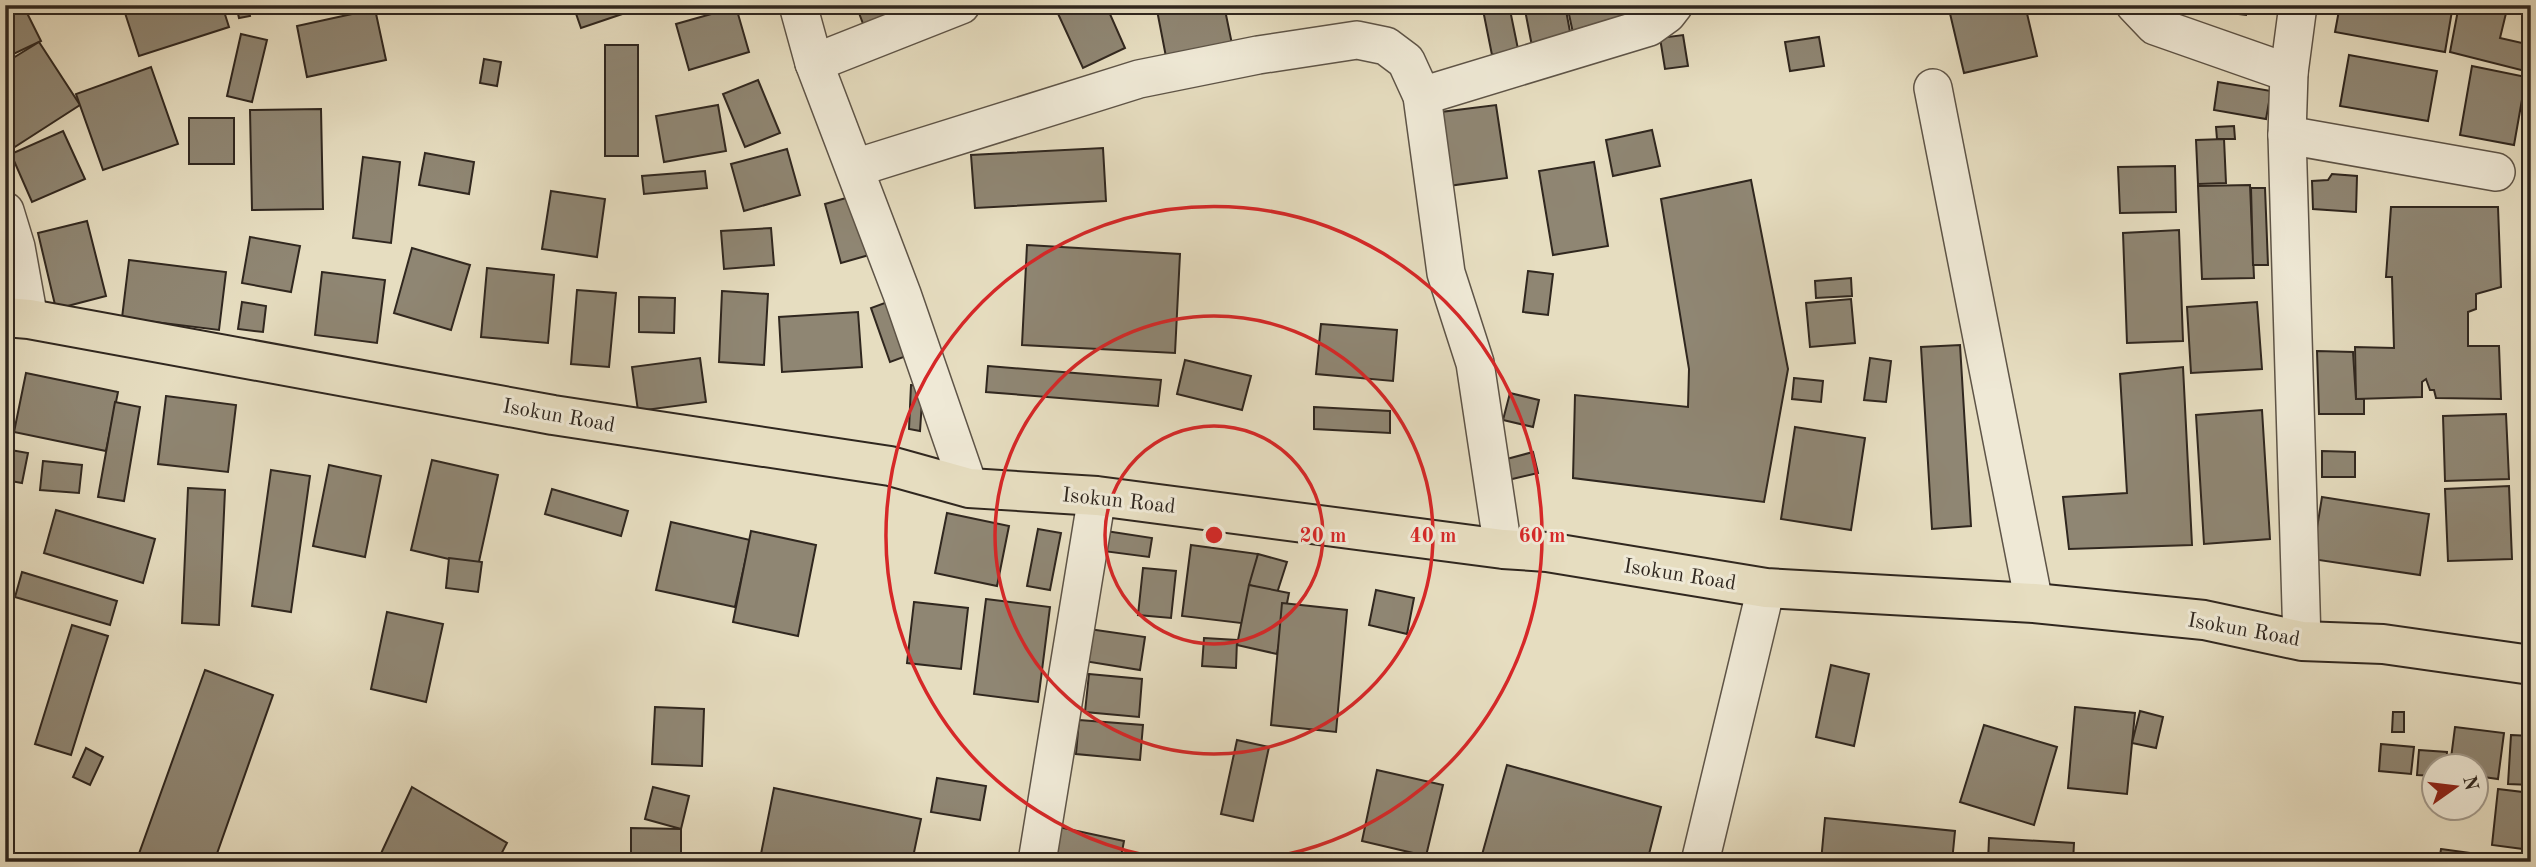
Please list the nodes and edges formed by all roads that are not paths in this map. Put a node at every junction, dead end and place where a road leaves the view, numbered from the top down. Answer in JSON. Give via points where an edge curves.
{"nodes":[{"id":1,"x":798,"y":5,"type":"edge"},
{"id":2,"x":961,"y":5,"type":"edge"},
{"id":3,"x":1674,"y":5,"type":"edge"},
{"id":4,"x":2135,"y":5,"type":"edge"},
{"id":5,"x":2298,"y":5,"type":"edge"},
{"id":6,"x":814,"y":63,"type":"junction"},
{"id":7,"x":2289,"y":73,"type":"junction"},
{"id":8,"x":1933,"y":88,"type":"dead end"},
{"id":9,"x":1422,"y":96,"type":"junction"},
{"id":10,"x":2287,"y":135,"type":"junction"},
{"id":11,"x":855,"y":168,"type":"junction"},
{"id":12,"x":2496,"y":172,"type":"dead end"},
{"id":13,"x":5,"y":211,"type":"edge"},
{"id":14,"x":17,"y":318,"type":"edge"},
{"id":15,"x":969,"y":488,"type":"junction"},
{"id":16,"x":1097,"y":496,"type":"junction"},
{"id":17,"x":1503,"y":549,"type":"junction"},
{"id":18,"x":1766,"y":588,"type":"junction"},
{"id":19,"x":2034,"y":603,"type":"junction"},
{"id":20,"x":2302,"y":641,"type":"junction"},
{"id":21,"x":2531,"y":665,"type":"edge"},
{"id":22,"x":1037,"y":862,"type":"edge"},
{"id":23,"x":1700,"y":862,"type":"edge"}],
"edges":[{"from":1,"to":6,"type":"street"},
{"from":2,"to":6,"type":"street"},
{"from":3,"to":9,"type":"street","via":[[1648,27]]},
{"from":4,"to":7,"type":"street","via":[[2155,26]]},
{"from":5,"to":7,"type":"street"},
{"from":6,"to":11,"type":"street"},
{"from":7,"to":10,"type":"street"},
{"from":8,"to":19,"type":"street"},
{"from":9,"to":11,"type":"street","via":[[1406,61],[1386,46],[1357,40],[1139,79]]},
{"from":9,"to":17,"type":"street","via":[[1446,272],[1475,363]]},
{"from":10,"to":12,"type":"street"},
{"from":10,"to":20,"type":"street"},
{"from":11,"to":15,"type":"street"},
{"from":13,"to":14,"type":"street","via":[[16,247]]},
{"from":14,"to":15,"type":"main road","name":"Isokun Road","via":[[553,415],[890,467]]},
{"from":15,"to":16,"type":"main road","name":"Isokun Road"},
{"from":16,"to":17,"type":"main road","name":"Isokun Road"},
{"from":16,"to":22,"type":"street"},
{"from":17,"to":18,"type":"main road","name":"Isokun Road"},
{"from":18,"to":19,"type":"main road","name":"Isokun Road"},
{"from":18,"to":23,"type":"street"},
{"from":19,"to":20,"type":"main road","name":"Isokun Road","via":[[2204,620]]},
{"from":20,"to":21,"type":"main road","name":"Isokun Road","via":[[2383,644]]}]}
